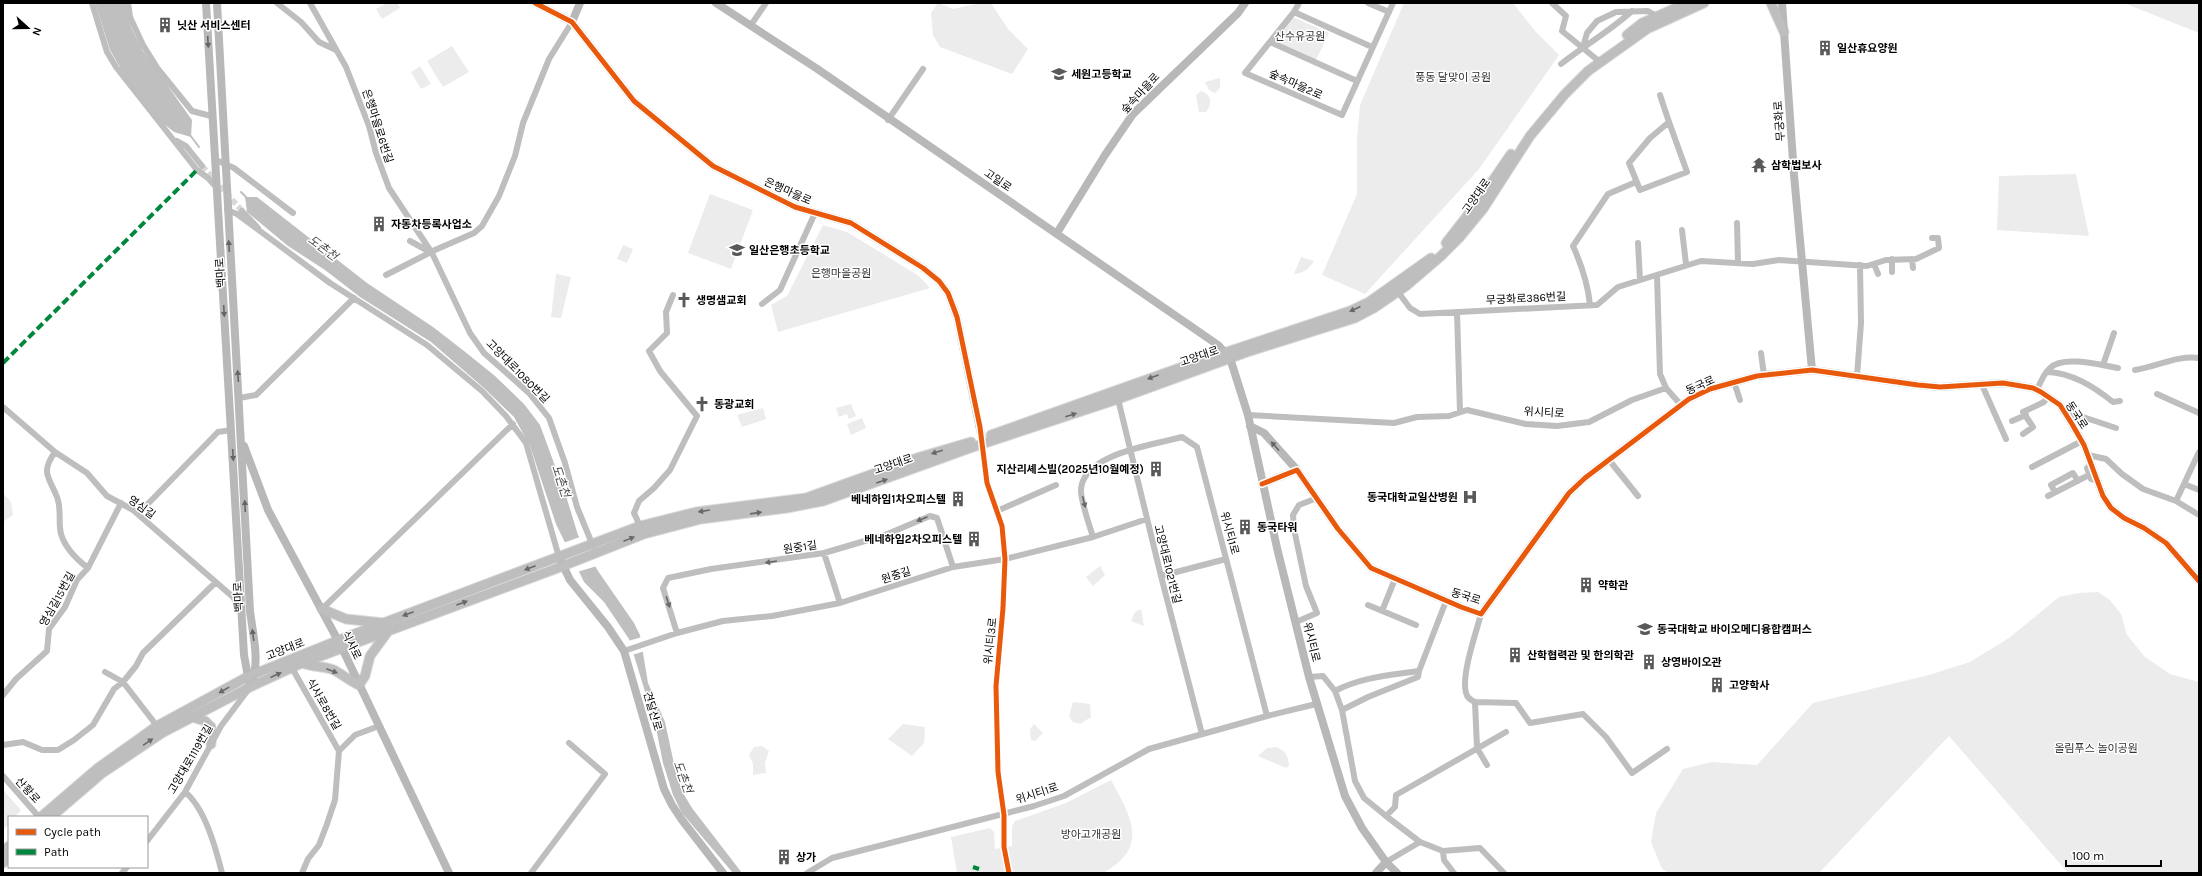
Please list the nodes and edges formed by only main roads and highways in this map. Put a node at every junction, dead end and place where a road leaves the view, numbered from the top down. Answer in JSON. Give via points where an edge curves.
{"nodes":[{"id":1,"x":206,"y":3,"type":"edge"},
{"id":2,"x":217,"y":3,"type":"edge"},
{"id":3,"x":535,"y":3,"type":"edge"},
{"id":4,"x":580,"y":3,"type":"edge"},
{"id":5,"x":716,"y":3,"type":"edge"},
{"id":6,"x":1245,"y":3,"type":"edge"},
{"id":7,"x":1687,"y":3,"type":"edge"},
{"id":8,"x":1704,"y":3,"type":"edge"},
{"id":9,"x":1771,"y":3,"type":"edge"},
{"id":10,"x":1782,"y":3,"type":"edge"},
{"id":11,"x":1660,"y":18,"type":"junction"},
{"id":12,"x":572,"y":22,"type":"junction"},
{"id":13,"x":1784,"y":32,"type":"junction"},
{"id":14,"x":1598,"y":60,"type":"junction"},
{"id":15,"x":1057,"y":233,"type":"junction"},
{"id":16,"x":1228,"y":356,"type":"junction"},
{"id":17,"x":1812,"y":370,"type":"junction"},
{"id":18,"x":1250,"y":426,"type":"junction"},
{"id":19,"x":231,"y":430,"type":"junction"},
{"id":20,"x":242,"y":439,"type":"junction"},
{"id":21,"x":983,"y":441,"type":"junction"},
{"id":22,"x":1297,"y":470,"type":"junction"},
{"id":23,"x":1262,"y":484,"type":"junction"},
{"id":24,"x":592,"y":549,"type":"junction"},
{"id":25,"x":563,"y":555,"type":"junction"},
{"id":26,"x":567,"y":564,"type":"junction"},
{"id":27,"x":2199,"y":580,"type":"edge"},
{"id":28,"x":322,"y":609,"type":"junction"},
{"id":29,"x":387,"y":626,"type":"junction"},
{"id":30,"x":340,"y":645,"type":"junction"},
{"id":31,"x":302,"y":663,"type":"junction"},
{"id":32,"x":256,"y":674,"type":"junction"},
{"id":33,"x":247,"y":677,"type":"junction"},
{"id":34,"x":359,"y":685,"type":"junction"},
{"id":35,"x":250,"y":687,"type":"junction"},
{"id":36,"x":192,"y":718,"type":"junction"},
{"id":37,"x":211,"y":744,"type":"road end"},
{"id":38,"x":41,"y":816,"type":"edge"},
{"id":39,"x":52,"y":816,"type":"edge"},
{"id":40,"x":1386,"y":862,"type":"junction"},
{"id":41,"x":449,"y":873,"type":"edge"},
{"id":42,"x":723,"y":873,"type":"edge"},
{"id":43,"x":1376,"y":873,"type":"edge"},
{"id":44,"x":1397,"y":873,"type":"edge"}],
"edges":[{"from":1,"to":19,"type":"main road","name":"백마로","one_way":true},
{"from":20,"to":2,"type":"main road","name":"백마로","one_way":true,"via":[[224,164]]},
{"from":3,"to":12,"type":"main road","name":"은행마을로"},
{"from":4,"to":12,"type":"main road"},
{"from":5,"to":15,"type":"main road","name":"고일로"},
{"from":6,"to":15,"type":"main road","name":"숲속마을로","via":[[1238,13],[1133,114]]},
{"from":7,"to":11,"type":"main road","name":"고양대로"},
{"from":8,"to":11,"type":"main road","name":"고양대로"},
{"from":9,"to":13,"type":"main road"},
{"from":10,"to":13,"type":"main road","name":"무궁화로"},
{"from":11,"to":14,"type":"main road","name":"고양대로"},
{"from":12,"to":21,"type":"main road","name":"은행마을로","via":[[634,101],[713,166],[795,207],[851,223],[923,268],[939,281],[948,293],[957,317]]},
{"from":13,"to":17,"type":"main road","name":"무궁화로"},
{"from":14,"to":16,"type":"main road","name":"고양대로","one_way":true,"via":[[1564,86],[1526,133],[1453,235],[1416,270],[1369,302],[1350,311]]},
{"from":14,"to":16,"type":"main road","name":"고양대로","via":[[1530,136],[1483,209],[1460,237],[1420,275],[1398,292],[1355,318]]},
{"from":15,"to":16,"type":"main road","name":"고일로","via":[[1218,345]]},
{"from":16,"to":18,"type":"main road","name":"위시티로"},
{"from":16,"to":21,"type":"main road","name":"고양대로","one_way":true},
{"from":21,"to":16,"type":"main road","name":"고양대로","one_way":true,"via":[[1118,399]]},
{"from":17,"to":22,"type":"main road","name":"동국로","via":[[1764,375],[1734,382],[1710,389],[1681,405],[1585,478],[1561,504],[1481,614],[1371,568],[1338,529]]},
{"from":17,"to":27,"type":"main road","name":"동국로","via":[[1940,387],[2003,383],[2037,390],[2060,406],[2066,415],[2082,441],[2103,496],[2111,508],[2166,543]]},
{"from":22,"to":18,"type":"main road","name":"동국로","one_way":true,"via":[[1264,433]]},
{"from":18,"to":23,"type":"main road","name":"위시티로"},
{"from":19,"to":20,"type":"main road"},
{"from":19,"to":33,"type":"main road","name":"백마로","one_way":true},
{"from":20,"to":28,"type":"main road","name":"식사로","via":[[268,510]]},
{"from":32,"to":20,"type":"main road","name":"백마로","one_way":true,"via":[[250,611]]},
{"from":24,"to":21,"type":"main road","name":"고양대로","one_way":true,"via":[[694,521],[822,501]]},
{"from":21,"to":24,"type":"main road","name":"고양대로","one_way":true,"via":[[920,457],[806,498],[696,512],[640,526]]},
{"from":22,"to":23,"type":"main road"},
{"from":23,"to":40,"type":"main road","name":"위시티로","via":[[1316,704],[1344,796]]},
{"from":24,"to":25,"type":"main road","name":"고양대로"},
{"from":24,"to":26,"type":"main road","name":"고양대로"},
{"from":25,"to":26,"type":"main road","name":"견달산로"},
{"from":25,"to":29,"type":"main road","name":"고양대로","one_way":true},
{"from":29,"to":26,"type":"main road","name":"고양대로","one_way":true},
{"from":26,"to":42,"type":"main road","name":"견달산로","via":[[573,583],[626,650],[667,797]]},
{"from":28,"to":29,"type":"main road","via":[[346,619]]},
{"from":28,"to":30,"type":"main road","name":"식사로"},
{"from":29,"to":30,"type":"main road","name":"고양대로"},
{"from":29,"to":34,"type":"main road","via":[[370,656],[365,676]]},
{"from":30,"to":31,"type":"main road","name":"고양대로"},
{"from":30,"to":32,"type":"main road","name":"고양대로"},
{"from":30,"to":34,"type":"main road","name":"식사로"},
{"from":31,"to":34,"type":"main road","one_way":true,"via":[[334,671]]},
{"from":35,"to":31,"type":"main road","name":"고양대로","one_way":true},
{"from":32,"to":33,"type":"main road","name":"고양대로"},
{"from":32,"to":35,"type":"main road"},
{"from":33,"to":35,"type":"main road","name":"백마로"},
{"from":33,"to":38,"type":"main road","name":"고양대로","one_way":true,"via":[[157,726],[98,768]]},
{"from":34,"to":41,"type":"main road","name":"식사로"},
{"from":35,"to":36,"type":"main road","name":"고양대로"},
{"from":36,"to":37,"type":"main road","via":[[205,721],[211,727]]},
{"from":39,"to":36,"type":"main road","name":"고양대로","one_way":true,"via":[[101,774],[162,733]]},
{"from":40,"to":43,"type":"main road"},
{"from":40,"to":44,"type":"main road","name":"위시티로"}]}
